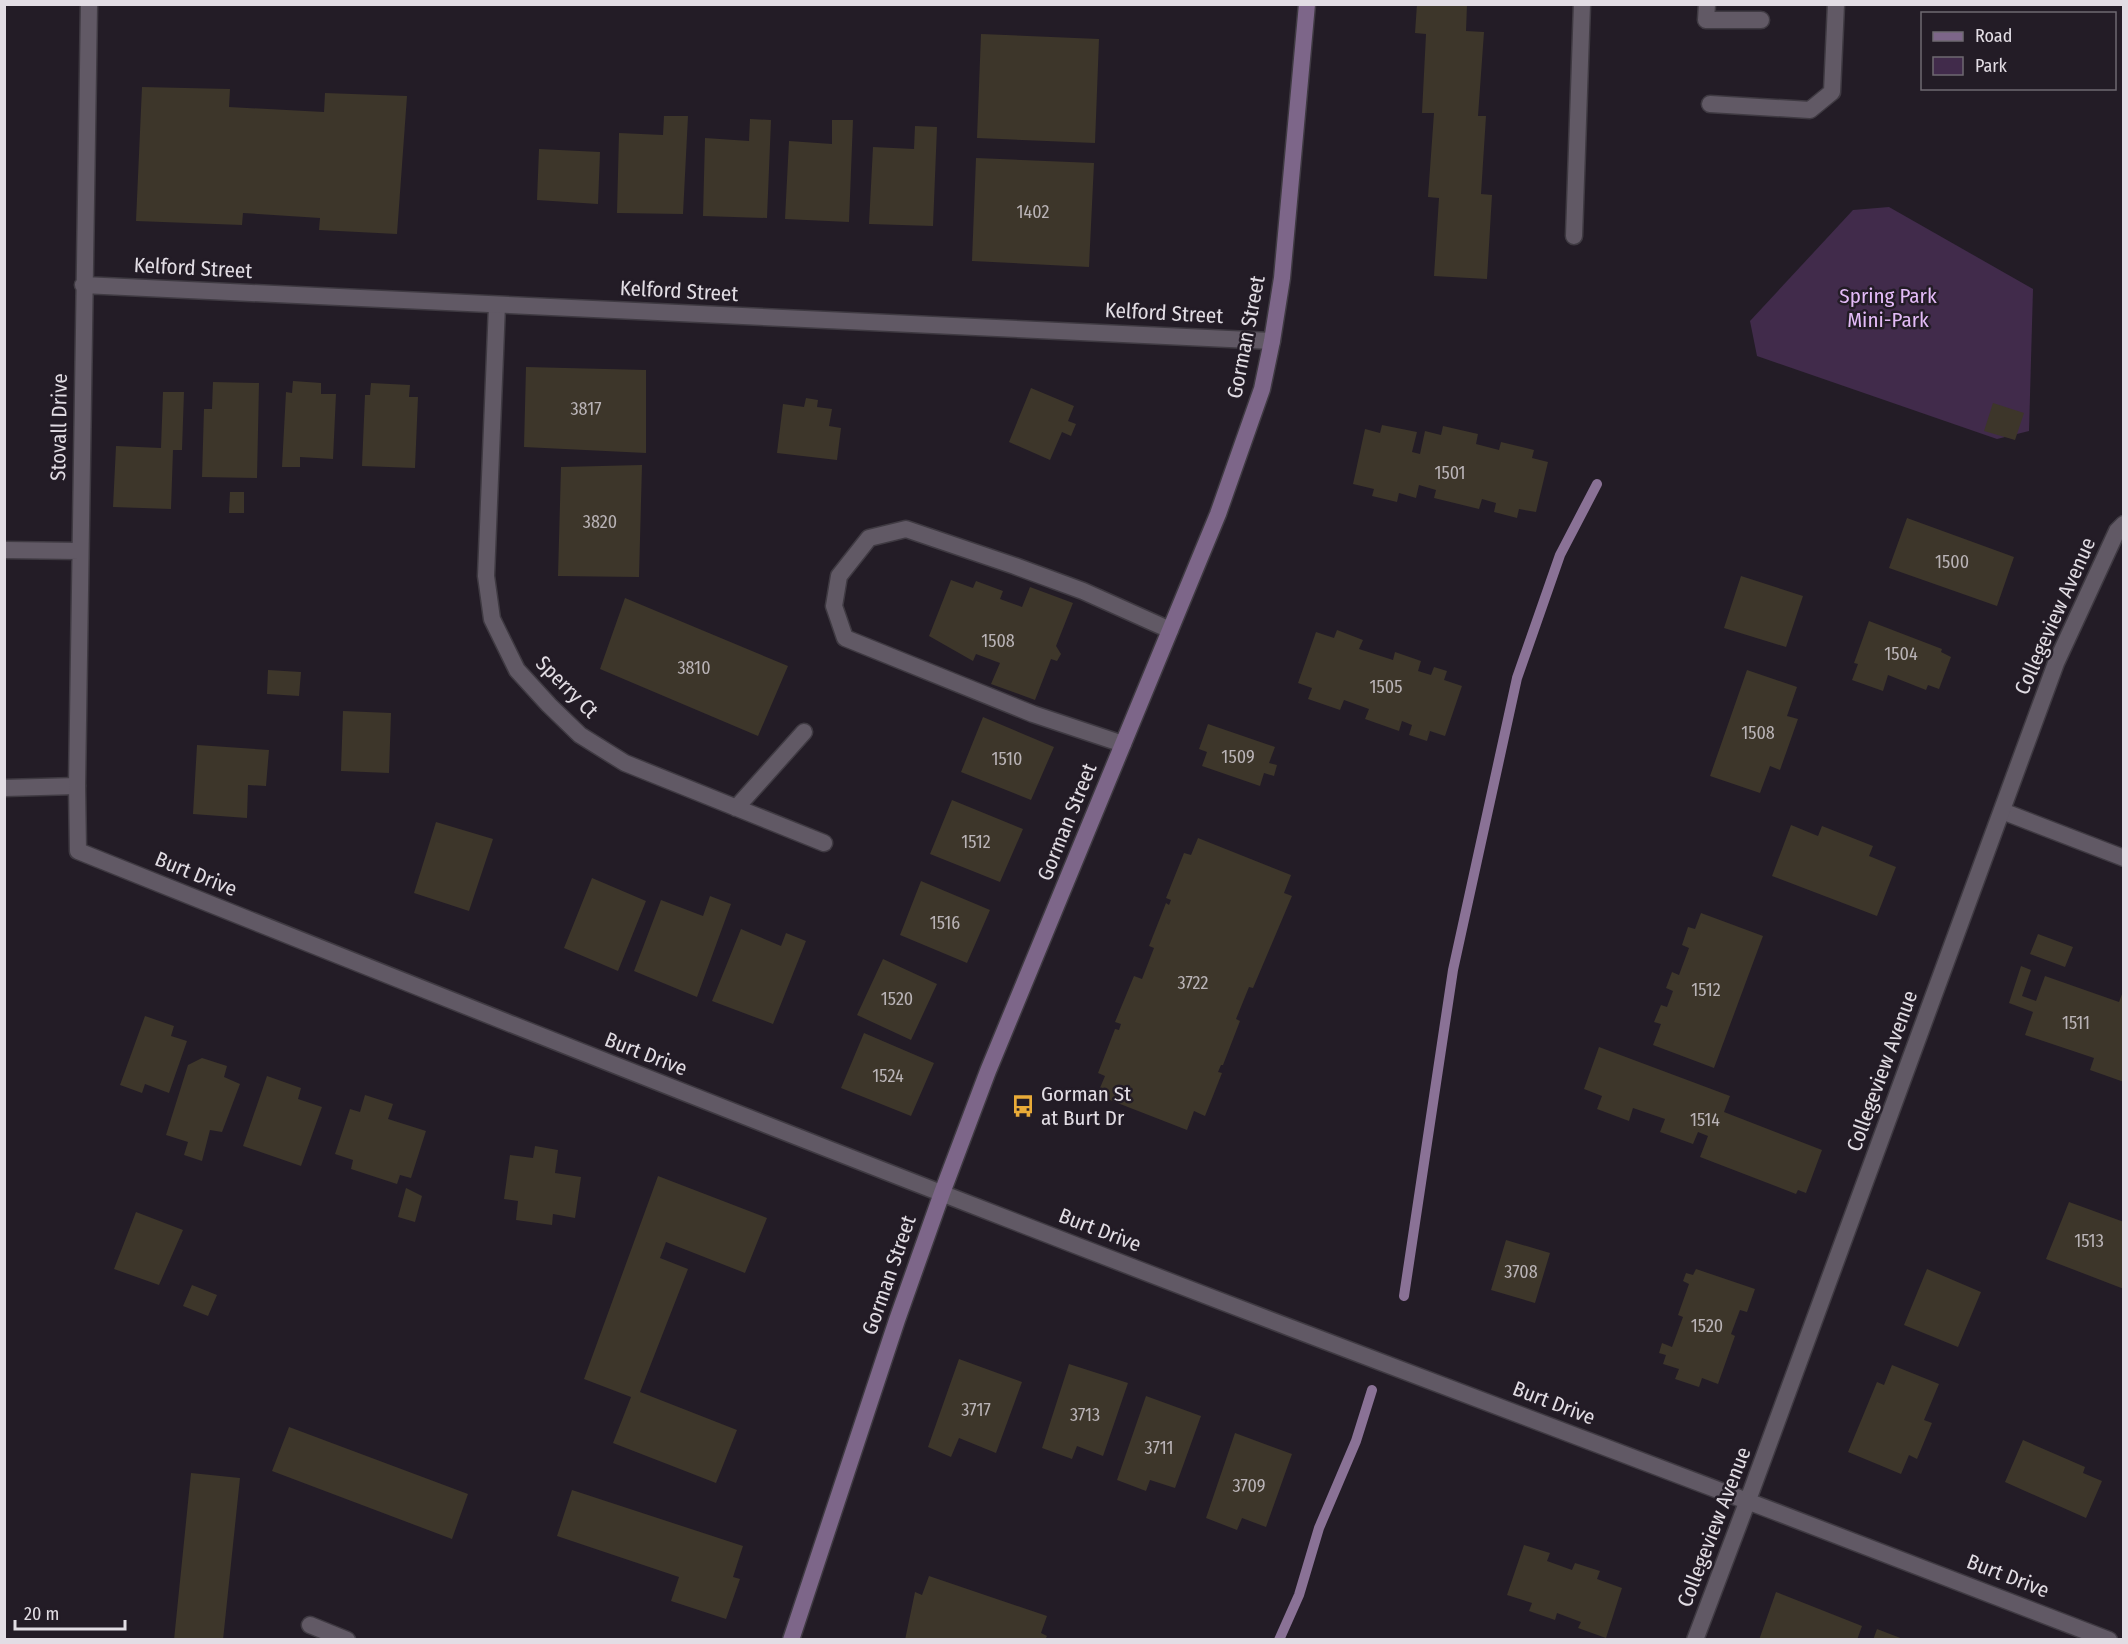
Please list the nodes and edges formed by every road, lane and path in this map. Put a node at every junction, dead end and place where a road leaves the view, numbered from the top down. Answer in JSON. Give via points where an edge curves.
{"nodes":[{"id":1,"x":88,"y":4,"type":"edge"},
{"id":2,"x":1307,"y":4,"type":"edge"},
{"id":3,"x":1582,"y":4,"type":"edge"},
{"id":4,"x":1707,"y":4,"type":"edge"},
{"id":5,"x":1836,"y":4,"type":"edge"},
{"id":6,"x":1761,"y":20,"type":"dead end"},
{"id":7,"x":1710,"y":104,"type":"dead end"},
{"id":8,"x":1574,"y":236,"type":"dead end"},
{"id":9,"x":83,"y":285,"type":"junction"},
{"id":10,"x":497,"y":305,"type":"junction"},
{"id":11,"x":1272,"y":341,"type":"junction"},
{"id":12,"x":2124,"y":524,"type":"edge"},
{"id":13,"x":4,"y":550,"type":"edge"},
{"id":14,"x":80,"y":551,"type":"junction"},
{"id":15,"x":1170,"y":630,"type":"junction"},
{"id":16,"x":804,"y":732,"type":"dead end"},
{"id":17,"x":1123,"y":744,"type":"junction"},
{"id":18,"x":77,"y":786,"type":"junction"},
{"id":19,"x":4,"y":788,"type":"edge"},
{"id":20,"x":736,"y":808,"type":"junction"},
{"id":21,"x":2002,"y":811,"type":"junction"},
{"id":22,"x":824,"y":843,"type":"dead end"},
{"id":23,"x":78,"y":851,"type":"joint"},
{"id":24,"x":2124,"y":858,"type":"edge"},
{"id":25,"x":942,"y":1193,"type":"junction"},
{"id":26,"x":1749,"y":1500,"type":"junction"},
{"id":27,"x":310,"y":1625,"type":"dead end"},
{"id":28,"x":347,"y":1640,"type":"edge"},
{"id":29,"x":791,"y":1640,"type":"edge"},
{"id":30,"x":1695,"y":1640,"type":"edge"},
{"id":31,"x":2109,"y":1640,"type":"edge"}],
"edges":[{"from":1,"to":9,"type":"street","name":"Stovall Drive"},
{"from":2,"to":11,"type":"main road","name":"Gorman Street","via":[[1282,278]]},
{"from":3,"to":8,"type":"street"},
{"from":4,"to":6,"type":"street","via":[[1706,20]]},
{"from":5,"to":7,"type":"street","via":[[1832,92],[1810,110]]},
{"from":9,"to":10,"type":"street","name":"Kelford Street"},
{"from":9,"to":14,"type":"street","name":"Stovall Drive"},
{"from":10,"to":11,"type":"street","name":"Kelford Street"},
{"from":10,"to":20,"type":"street","name":"Sperry Ct","via":[[486,576],[492,620],[517,670],[580,735],[625,762]]},
{"from":11,"to":15,"type":"main road","name":"Gorman Street","via":[[1262,389],[1218,514]]},
{"from":12,"to":21,"type":"street","name":"Collegeview Avenue","via":[[2117,531],[2056,663]]},
{"from":13,"to":14,"type":"street"},
{"from":14,"to":18,"type":"street","name":"Stovall Drive"},
{"from":15,"to":17,"type":"main road","name":"Gorman Street"},
{"from":15,"to":17,"type":"street","via":[[1083,591],[906,529],[869,538],[839,576],[834,606],[845,638],[1034,714]]},
{"from":16,"to":20,"type":"street"},
{"from":17,"to":25,"type":"main road","name":"Gorman Street"},
{"from":18,"to":19,"type":"street"},
{"from":18,"to":23,"type":"street","name":"Stovall Drive"},
{"from":20,"to":22,"type":"street","name":"Sperry Ct"},
{"from":21,"to":24,"type":"street"},
{"from":21,"to":26,"type":"street","name":"Collegeview Avenue"},
{"from":23,"to":25,"type":"street","name":"Burt Drive"},
{"from":25,"to":26,"type":"street","name":"Burt Drive"},
{"from":25,"to":29,"type":"main road","name":"Gorman Street"},
{"from":26,"to":30,"type":"street","name":"Collegeview Avenue"},
{"from":26,"to":31,"type":"street","name":"Burt Drive"},
{"from":27,"to":28,"type":"street"}]}
